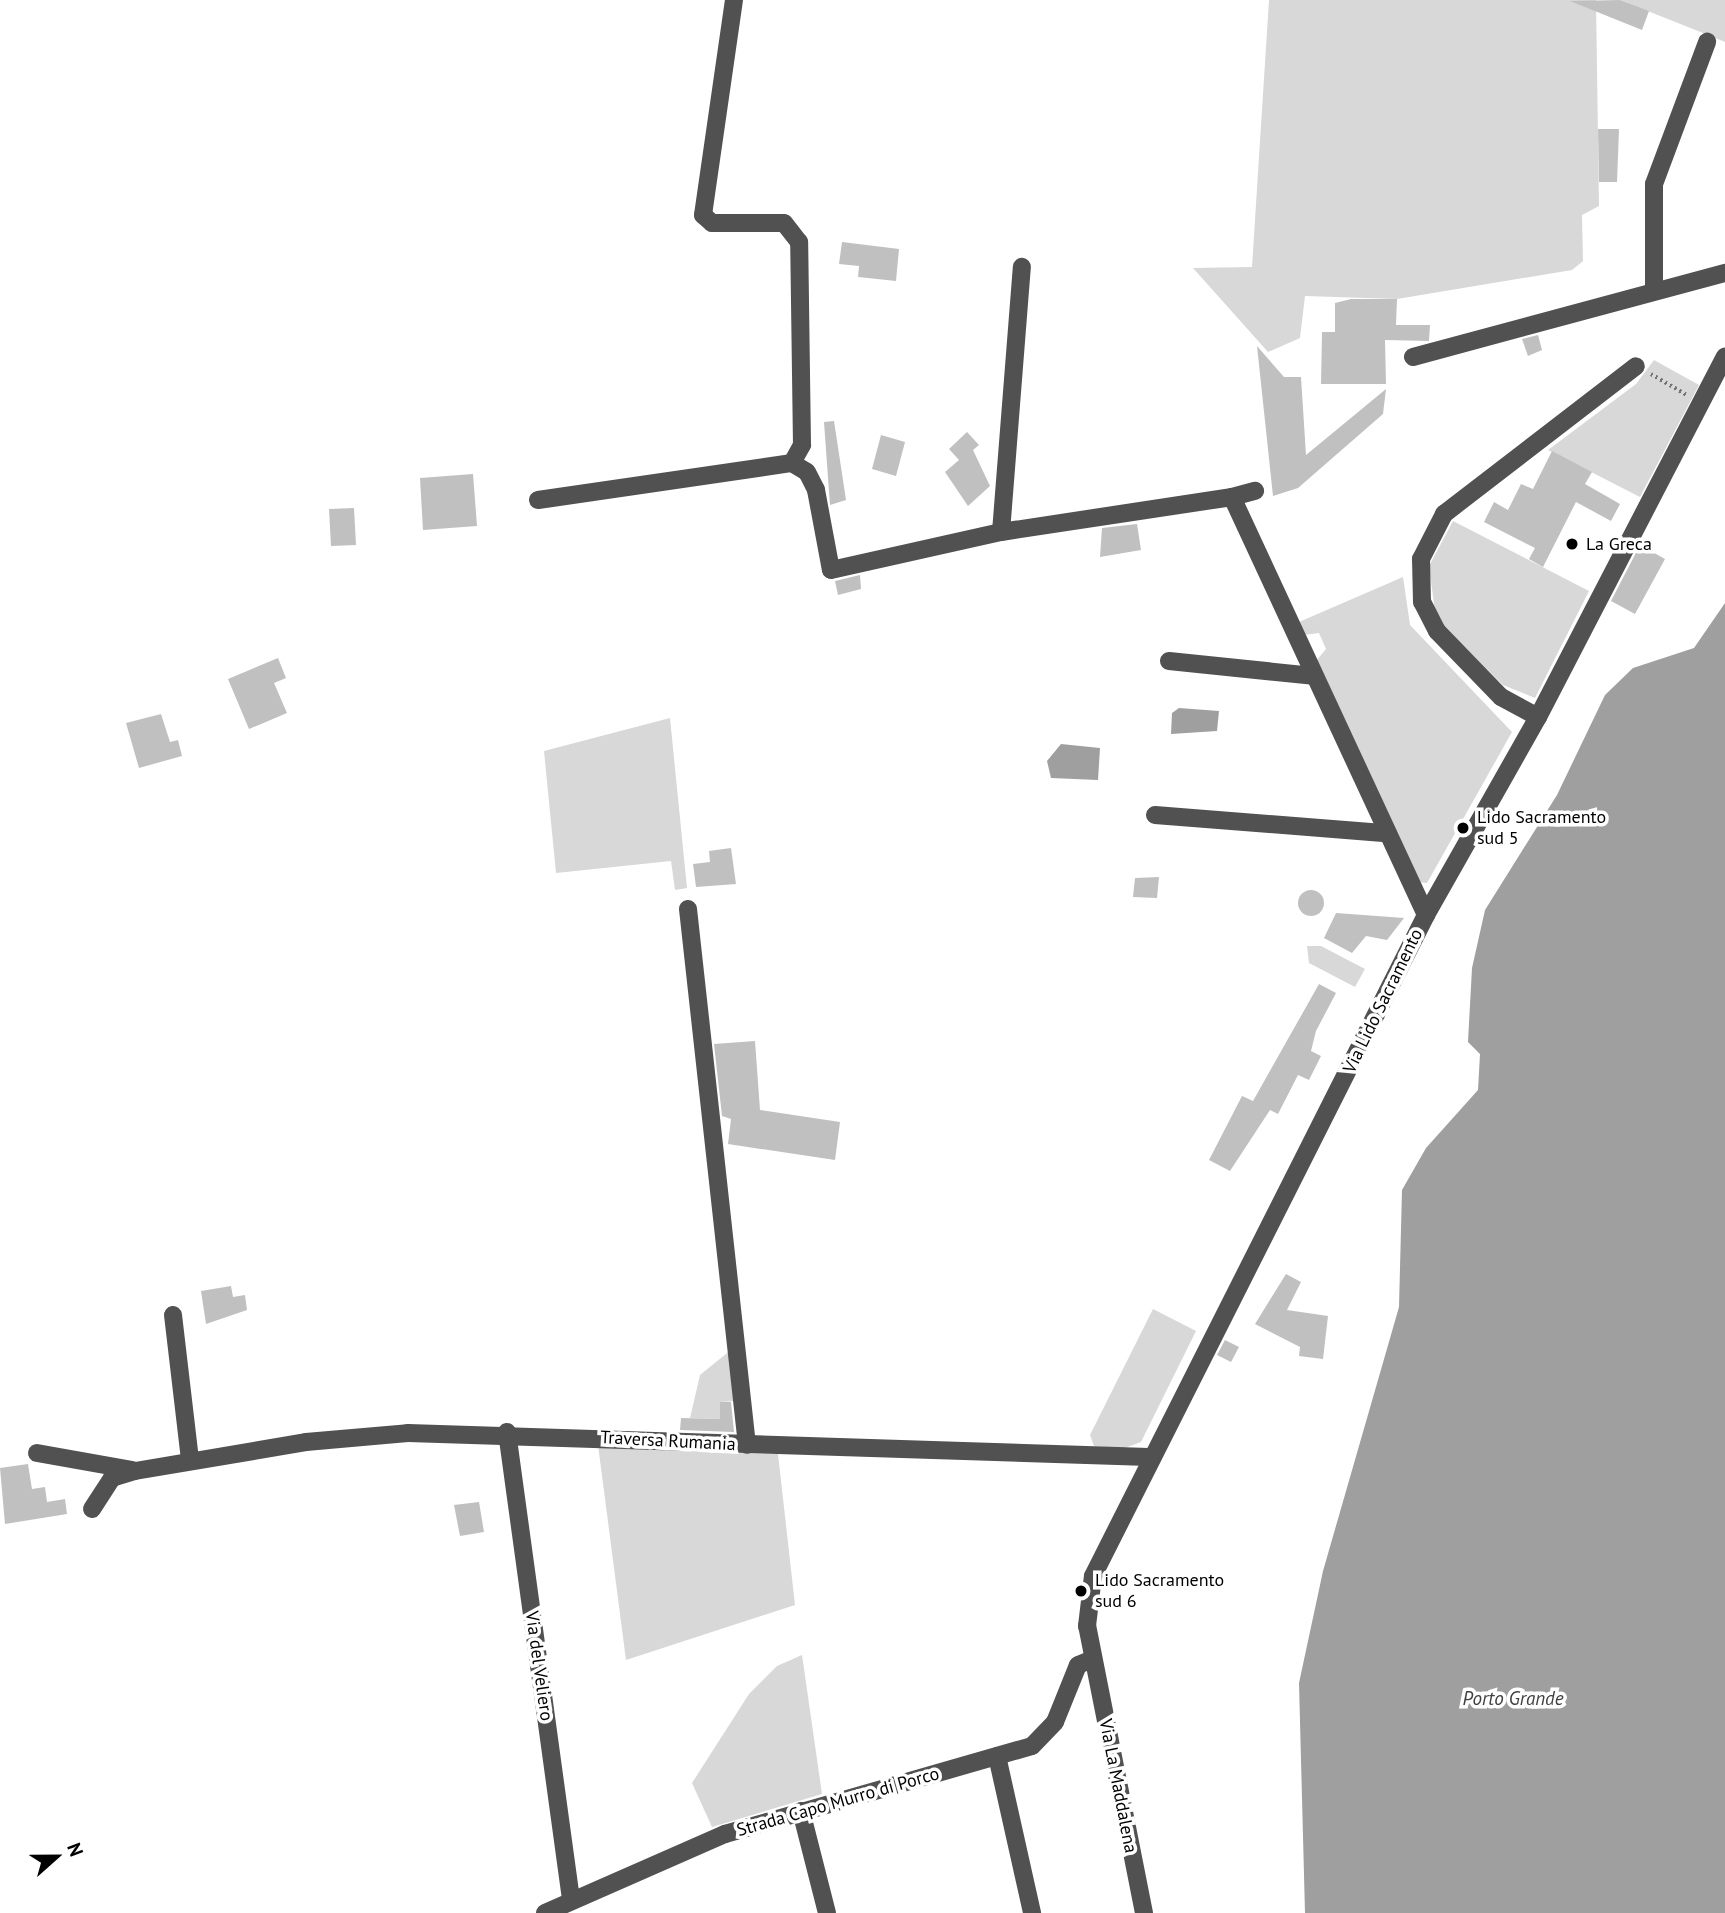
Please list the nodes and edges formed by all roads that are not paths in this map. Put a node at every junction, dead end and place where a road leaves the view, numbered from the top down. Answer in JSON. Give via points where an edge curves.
{"nodes":[{"id":1,"x":734,"y":0,"type":"edge"},
{"id":2,"x":1707,"y":42,"type":"dead end"},
{"id":3,"x":1022,"y":268,"type":"dead end"},
{"id":4,"x":1725,"y":273,"type":"edge"},
{"id":5,"x":1654,"y":291,"type":"junction"},
{"id":6,"x":1413,"y":357,"type":"dead end"},
{"id":7,"x":1725,"y":357,"type":"edge"},
{"id":8,"x":1636,"y":366,"type":"road end"},
{"id":9,"x":792,"y":463,"type":"junction"},
{"id":10,"x":1255,"y":491,"type":"dead end"},
{"id":11,"x":1232,"y":497,"type":"junction"},
{"id":12,"x":538,"y":500,"type":"dead end"},
{"id":13,"x":1001,"y":532,"type":"junction"},
{"id":14,"x":1169,"y":661,"type":"dead end"},
{"id":15,"x":1313,"y":676,"type":"junction"},
{"id":16,"x":1538,"y":717,"type":"junction"},
{"id":17,"x":1155,"y":815,"type":"dead end"},
{"id":18,"x":1386,"y":833,"type":"junction"},
{"id":19,"x":688,"y":909,"type":"dead end"},
{"id":20,"x":1426,"y":915,"type":"junction"},
{"id":21,"x":173,"y":1315,"type":"dead end"},
{"id":22,"x":507,"y":1432,"type":"junction"},
{"id":23,"x":747,"y":1445,"type":"junction"},
{"id":24,"x":37,"y":1454,"type":"dead end"},
{"id":25,"x":1149,"y":1457,"type":"junction"},
{"id":26,"x":190,"y":1460,"type":"junction"},
{"id":27,"x":135,"y":1471,"type":"junction"},
{"id":28,"x":92,"y":1509,"type":"dead end"},
{"id":29,"x":1093,"y":1659,"type":"junction"},
{"id":30,"x":997,"y":1756,"type":"junction"},
{"id":31,"x":801,"y":1811,"type":"junction"},
{"id":32,"x":571,"y":1901,"type":"junction"},
{"id":33,"x":545,"y":1913,"type":"edge"},
{"id":34,"x":827,"y":1913,"type":"edge"},
{"id":35,"x":1031,"y":1913,"type":"edge"},
{"id":36,"x":1144,"y":1913,"type":"edge"}],
"edges":[{"from":1,"to":9,"type":"street","via":[[701,201],[712,223],[784,223],[799,242],[805,428]]},
{"from":2,"to":5,"type":"street","via":[[1654,184]]},
{"from":3,"to":13,"type":"street"},
{"from":4,"to":5,"type":"street"},
{"from":5,"to":6,"type":"street"},
{"from":7,"to":16,"type":"street","name":"Via Lido Sacramento"},
{"from":8,"to":16,"type":"street","via":[[1444,514],[1421,559],[1422,602],[1437,631],[1501,697]]},
{"from":9,"to":12,"type":"street"},
{"from":9,"to":13,"type":"street","via":[[807,472],[816,490],[831,570]]},
{"from":10,"to":11,"type":"street"},
{"from":11,"to":13,"type":"street"},
{"from":11,"to":15,"type":"street"},
{"from":14,"to":15,"type":"street"},
{"from":15,"to":18,"type":"street"},
{"from":16,"to":20,"type":"street","name":"Via Lido Sacramento"},
{"from":17,"to":18,"type":"street"},
{"from":18,"to":20,"type":"street"},
{"from":19,"to":23,"type":"street"},
{"from":20,"to":25,"type":"street","name":"Via Lido Sacramento"},
{"from":21,"to":26,"type":"street"},
{"from":22,"to":23,"type":"street","name":"Traversa Rumania"},
{"from":22,"to":26,"type":"street","name":"Traversa Rumania","via":[[396,1434]]},
{"from":22,"to":32,"type":"street","name":"Via del Veliero"},
{"from":23,"to":25,"type":"street","name":"Traversa Rumania"},
{"from":24,"to":27,"type":"street"},
{"from":25,"to":29,"type":"street","name":"Via Lido Sacramento","via":[[1093,1576],[1087,1626]]},
{"from":26,"to":27,"type":"street","name":"Traversa Rumania"},
{"from":27,"to":28,"type":"street","via":[[112,1478]]},
{"from":29,"to":30,"type":"street","name":"Strada Capo Murro di Porco","via":[[1078,1665],[1044,1739]]},
{"from":29,"to":36,"type":"street","name":"Via La Maddalena"},
{"from":30,"to":31,"type":"street","name":"Strada Capo Murro di Porco"},
{"from":30,"to":35,"type":"street"},
{"from":31,"to":32,"type":"street","name":"Strada Capo Murro di Porco","via":[[725,1834]]},
{"from":31,"to":34,"type":"street"},
{"from":32,"to":33,"type":"street","name":"Strada Capo Murro di Porco"}]}
